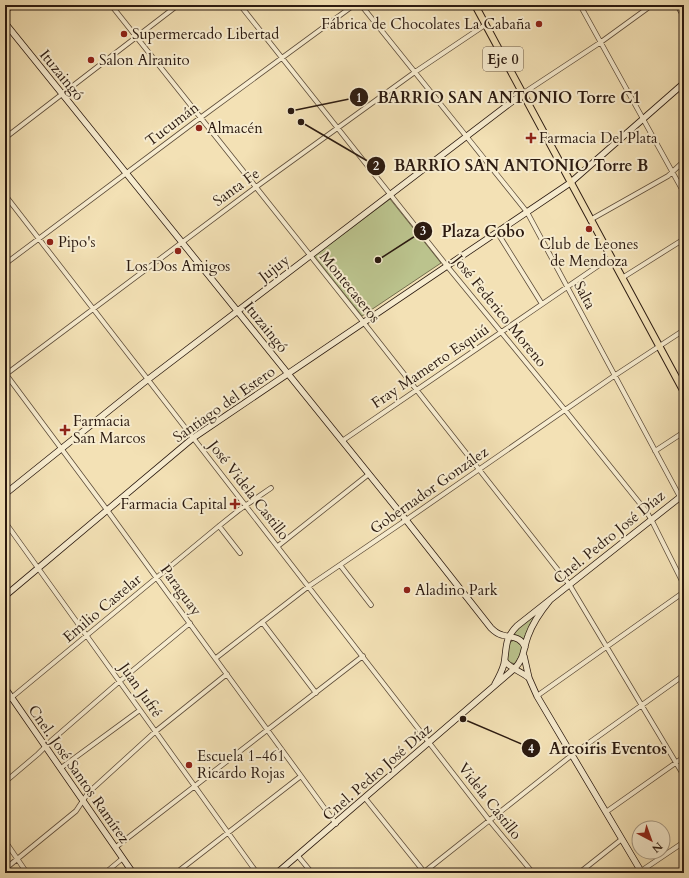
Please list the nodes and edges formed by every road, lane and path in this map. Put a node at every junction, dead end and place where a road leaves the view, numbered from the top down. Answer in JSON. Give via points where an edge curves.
{"nodes":[{"id":1,"x":14,"y":5,"type":"edge"},
{"id":2,"x":111,"y":5,"type":"edge"},
{"id":3,"x":178,"y":5,"type":"edge"},
{"id":4,"x":240,"y":5,"type":"edge"},
{"id":5,"x":354,"y":5,"type":"edge"},
{"id":6,"x":361,"y":5,"type":"edge"},
{"id":7,"x":474,"y":5,"type":"edge"},
{"id":8,"x":580,"y":5,"type":"edge"},
{"id":9,"x":652,"y":5,"type":"edge"},
{"id":10,"x":677,"y":5,"type":"edge"},
{"id":11,"x":5,"y":12,"type":"edge"},
{"id":12,"x":684,"y":17,"type":"edge"},
{"id":13,"x":5,"y":23,"type":"edge"},
{"id":14,"x":485,"y":25,"type":"junction"},
{"id":15,"x":136,"y":37,"type":"junction"},
{"id":16,"x":601,"y":42,"type":"junction"},
{"id":17,"x":282,"y":58,"type":"junction"},
{"id":18,"x":415,"y":72,"type":"junction"},
{"id":19,"x":684,"y":83,"type":"edge"},
{"id":20,"x":62,"y":94,"type":"junction"},
{"id":21,"x":522,"y":94,"type":"junction"},
{"id":22,"x":200,"y":118,"type":"junction"},
{"id":23,"x":644,"y":119,"type":"junction"},
{"id":24,"x":337,"y":129,"type":"junction"},
{"id":25,"x":466,"y":136,"type":"junction"},
{"id":26,"x":5,"y":138,"type":"edge"},
{"id":27,"x":684,"y":161,"type":"edge"},
{"id":28,"x":126,"y":173,"type":"junction"},
{"id":29,"x":672,"y":173,"type":"junction"},
{"id":30,"x":570,"y":183,"type":"junction"},
{"id":31,"x":256,"y":187,"type":"junction"},
{"id":32,"x":684,"y":193,"type":"edge"},
{"id":33,"x":5,"y":195,"type":"edge"},
{"id":34,"x":390,"y":195,"type":"junction"},
{"id":35,"x":527,"y":212,"type":"junction"},
{"id":36,"x":590,"y":220,"type":"junction"},
{"id":37,"x":497,"y":232,"type":"junction"},
{"id":38,"x":39,"y":238,"type":"junction"},
{"id":39,"x":684,"y":239,"type":"edge"},
{"id":40,"x":182,"y":242,"type":"junction"},
{"id":41,"x":310,"y":256,"type":"junction"},
{"id":42,"x":611,"y":257,"type":"junction"},
{"id":43,"x":5,"y":264,"type":"edge"},
{"id":44,"x":447,"y":266,"type":"junction"},
{"id":45,"x":622,"y":278,"type":"junction"},
{"id":46,"x":567,"y":287,"type":"junction"},
{"id":47,"x":542,"y":304,"type":"junction"},
{"id":48,"x":93,"y":309,"type":"junction"},
{"id":49,"x":237,"y":311,"type":"junction"},
{"id":50,"x":364,"y":323,"type":"junction"},
{"id":51,"x":684,"y":330,"type":"edge"},
{"id":52,"x":501,"y":332,"type":"junction"},
{"id":53,"x":659,"y":345,"type":"junction"},
{"id":54,"x":5,"y":374,"type":"edge"},
{"id":55,"x":288,"y":374,"type":"junction"},
{"id":56,"x":614,"y":376,"type":"junction"},
{"id":57,"x":148,"y":380,"type":"junction"},
{"id":58,"x":416,"y":390,"type":"junction"},
{"id":59,"x":684,"y":392,"type":"edge"},
{"id":60,"x":565,"y":410,"type":"junction"},
{"id":61,"x":684,"y":432,"type":"edge"},
{"id":62,"x":193,"y":438,"type":"junction"},
{"id":63,"x":342,"y":441,"type":"junction"},
{"id":64,"x":61,"y":448,"type":"junction"},
{"id":65,"x":655,"y":451,"type":"junction"},
{"id":66,"x":480,"y":469,"type":"junction"},
{"id":67,"x":369,"y":474,"type":"junction"},
{"id":68,"x":271,"y":488,"type":"dead end"},
{"id":69,"x":5,"y":494,"type":"edge"},
{"id":70,"x":682,"y":495,"type":"edge"},
{"id":71,"x":245,"y":506,"type":"junction"},
{"id":72,"x":107,"y":510,"type":"junction"},
{"id":73,"x":651,"y":519,"type":"junction"},
{"id":74,"x":406,"y":520,"type":"junction"},
{"id":75,"x":5,"y":522,"type":"edge"},
{"id":76,"x":219,"y":526,"type":"junction"},
{"id":77,"x":278,"y":546,"type":"junction"},
{"id":78,"x":240,"y":553,"type":"dead end"},
{"id":79,"x":340,"y":565,"type":"junction"},
{"id":80,"x":38,"y":568,"type":"junction"},
{"id":81,"x":157,"y":578,"type":"junction"},
{"id":82,"x":569,"y":584,"type":"junction"},
{"id":83,"x":684,"y":585,"type":"edge"},
{"id":84,"x":309,"y":586,"type":"junction"},
{"id":85,"x":684,"y":592,"type":"edge"},
{"id":86,"x":5,"y":596,"type":"edge"},
{"id":87,"x":550,"y":600,"type":"junction"},
{"id":88,"x":371,"y":604,"type":"dead end"},
{"id":89,"x":262,"y":622,"type":"junction"},
{"id":90,"x":190,"y":623,"type":"junction"},
{"id":91,"x":87,"y":635,"type":"junction"},
{"id":92,"x":509,"y":639,"type":"junction"},
{"id":93,"x":525,"y":647,"type":"junction"},
{"id":94,"x":607,"y":647,"type":"junction"},
{"id":95,"x":363,"y":656,"type":"junction"},
{"id":96,"x":524,"y":656,"type":"junction"},
{"id":97,"x":216,"y":658,"type":"junction"},
{"id":98,"x":504,"y":661,"type":"junction"},
{"id":99,"x":513,"y":667,"type":"junction"},
{"id":100,"x":228,"y":674,"type":"junction"},
{"id":101,"x":684,"y":675,"type":"edge"},
{"id":102,"x":529,"y":678,"type":"junction"},
{"id":103,"x":120,"y":681,"type":"junction"},
{"id":104,"x":5,"y":688,"type":"edge"},
{"id":105,"x":491,"y":689,"type":"junction"},
{"id":106,"x":316,"y":692,"type":"junction"},
{"id":107,"x":536,"y":696,"type":"junction"},
{"id":108,"x":12,"y":698,"type":"junction"},
{"id":109,"x":5,"y":703,"type":"edge"},
{"id":110,"x":641,"y":705,"type":"junction"},
{"id":111,"x":140,"y":710,"type":"junction"},
{"id":112,"x":268,"y":730,"type":"junction"},
{"id":113,"x":156,"y":731,"type":"junction"},
{"id":114,"x":430,"y":743,"type":"junction"},
{"id":115,"x":45,"y":747,"type":"junction"},
{"id":116,"x":572,"y":754,"type":"junction"},
{"id":117,"x":684,"y":758,"type":"edge"},
{"id":118,"x":676,"y":763,"type":"junction"},
{"id":119,"x":61,"y":768,"type":"junction"},
{"id":120,"x":301,"y":776,"type":"junction"},
{"id":121,"x":684,"y":776,"type":"edge"},
{"id":122,"x":5,"y":782,"type":"edge"},
{"id":123,"x":195,"y":786,"type":"junction"},
{"id":124,"x":365,"y":798,"type":"junction"},
{"id":125,"x":83,"y":800,"type":"junction"},
{"id":126,"x":606,"y":812,"type":"junction"},
{"id":127,"x":490,"y":820,"type":"junction"},
{"id":128,"x":336,"y":824,"type":"junction"},
{"id":129,"x":228,"y":833,"type":"junction"},
{"id":130,"x":622,"y":839,"type":"junction"},
{"id":131,"x":5,"y":841,"type":"edge"},
{"id":132,"x":684,"y":842,"type":"edge"},
{"id":133,"x":116,"y":847,"type":"junction"},
{"id":134,"x":298,"y":856,"type":"junction"},
{"id":135,"x":123,"y":858,"type":"junction"},
{"id":136,"x":18,"y":859,"type":"junction"},
{"id":137,"x":5,"y":869,"type":"edge"},
{"id":138,"x":642,"y":872,"type":"edge"},
{"id":139,"x":27,"y":873,"type":"edge"},
{"id":140,"x":105,"y":873,"type":"edge"},
{"id":141,"x":133,"y":873,"type":"edge"},
{"id":142,"x":176,"y":873,"type":"edge"},
{"id":143,"x":257,"y":873,"type":"edge"},
{"id":144,"x":277,"y":873,"type":"edge"},
{"id":145,"x":312,"y":873,"type":"edge"},
{"id":146,"x":424,"y":873,"type":"edge"},
{"id":147,"x":533,"y":873,"type":"edge"},
{"id":148,"x":579,"y":873,"type":"edge"}],
"edges":[{"from":1,"to":11,"type":"street"},
{"from":2,"to":15,"type":"street","name":"Montecaseros"},
{"from":3,"to":15,"type":"street"},
{"from":4,"to":17,"type":"street","name":"José Federico Moreno"},
{"from":5,"to":17,"type":"street","name":"Tucumán"},
{"from":6,"to":18,"type":"street","name":"Salta"},
{"from":7,"to":14,"type":"main road","number":"Eje 0"},
{"from":8,"to":16,"type":"street"},
{"from":9,"to":16,"type":"street"},
{"from":10,"to":12,"type":"street"},
{"from":13,"to":20,"type":"street","name":"Ituzaingó"},
{"from":14,"to":18,"type":"street","name":"Santa Fe"},
{"from":14,"to":21,"type":"main road","number":"Eje 0"},
{"from":15,"to":20,"type":"street"},
{"from":15,"to":22,"type":"street","name":"Montecaseros"},
{"from":16,"to":21,"type":"street"},
{"from":16,"to":23,"type":"street"},
{"from":17,"to":22,"type":"street","name":"Tucumán"},
{"from":17,"to":24,"type":"street","name":"José Federico Moreno"},
{"from":18,"to":24,"type":"street","name":"Santa Fe"},
{"from":18,"to":25,"type":"street","name":"Salta"},
{"from":19,"to":23,"type":"street","name":"Santiago del Estero"},
{"from":20,"to":26,"type":"street"},
{"from":20,"to":28,"type":"street","name":"Ituzaingó"},
{"from":21,"to":25,"type":"street","name":"Jujuy"},
{"from":21,"to":30,"type":"main road","number":"Eje 0"},
{"from":22,"to":28,"type":"street","name":"Tucumán"},
{"from":22,"to":31,"type":"street","name":"Montecaseros"},
{"from":23,"to":29,"type":"street"},
{"from":23,"to":30,"type":"street","name":"Santiago del Estero"},
{"from":24,"to":31,"type":"street","name":"Santa Fe"},
{"from":24,"to":34,"type":"street","name":"José Federico Moreno"},
{"from":25,"to":34,"type":"street","name":"Jujuy"},
{"from":25,"to":35,"type":"street","name":"Salta"},
{"from":27,"to":29,"type":"street"},
{"from":28,"to":38,"type":"street","name":"Tucumán"},
{"from":28,"to":40,"type":"street","name":"Ituzaingó"},
{"from":29,"to":32,"type":"street"},
{"from":29,"to":36,"type":"street"},
{"from":30,"to":35,"type":"street","name":"Santiago del Estero"},
{"from":30,"to":36,"type":"main road","number":"Eje 0"},
{"from":31,"to":40,"type":"street","name":"Santa Fe"},
{"from":31,"to":41,"type":"street","name":"Montecaseros"},
{"from":33,"to":38,"type":"street","name":"José Videla Castillo"},
{"from":34,"to":41,"type":"street","name":"Jujuy"},
{"from":34,"to":44,"type":"street","name":"José Federico Moreno"},
{"from":35,"to":37,"type":"street","name":"Santiago del Estero"},
{"from":35,"to":46,"type":"street","name":"Salta"},
{"from":36,"to":42,"type":"main road","number":"Eje 0"},
{"from":37,"to":44,"type":"street","name":"Santiago del Estero"},
{"from":37,"to":47,"type":"street"},
{"from":38,"to":43,"type":"street","name":"Tucumán"},
{"from":38,"to":48,"type":"street","name":"José Videla Castillo"},
{"from":39,"to":45,"type":"street"},
{"from":40,"to":48,"type":"street","name":"Santa Fe"},
{"from":40,"to":49,"type":"street","name":"Ituzaingó"},
{"from":41,"to":49,"type":"street","name":"Jujuy"},
{"from":41,"to":50,"type":"street","name":"Montecaseros"},
{"from":42,"to":45,"type":"main road","number":"Eje 0"},
{"from":42,"to":46,"type":"street","name":"Fray Mamerto Esquiú"},
{"from":44,"to":50,"type":"street","name":"Santiago del Estero"},
{"from":44,"to":52,"type":"street","name":"José Federico Moreno"},
{"from":45,"to":53,"type":"main road","number":"Eje 0"},
{"from":46,"to":47,"type":"street","name":"Fray Mamerto Esquiú"},
{"from":46,"to":56,"type":"street","name":"Salta"},
{"from":47,"to":52,"type":"street","name":"Fray Mamerto Esquiú"},
{"from":48,"to":54,"type":"street","name":"Santa Fe"},
{"from":48,"to":57,"type":"street","name":"José Videla Castillo"},
{"from":49,"to":55,"type":"street","name":"Ituzaingó"},
{"from":49,"to":57,"type":"street","name":"Jujuy"},
{"from":50,"to":55,"type":"street","name":"Santiago del Estero"},
{"from":50,"to":58,"type":"street","name":"Montecaseros"},
{"from":51,"to":53,"type":"street","name":"Gobernador González"},
{"from":52,"to":58,"type":"street","name":"Fray Mamerto Esquiú"},
{"from":52,"to":60,"type":"street","name":"José Federico Moreno"},
{"from":53,"to":56,"type":"street","name":"Gobernador González"},
{"from":53,"to":59,"type":"main road","number":"Eje 0"},
{"from":54,"to":64,"type":"street","name":"Paraguay"},
{"from":55,"to":62,"type":"street","name":"Santiago del Estero"},
{"from":55,"to":63,"type":"street","name":"Ituzaingó"},
{"from":56,"to":60,"type":"street","name":"Gobernador González"},
{"from":56,"to":65,"type":"street","name":"Salta"},
{"from":57,"to":62,"type":"street","name":"José Videla Castillo"},
{"from":57,"to":64,"type":"street","name":"Jujuy"},
{"from":58,"to":63,"type":"street","name":"Fray Mamerto Esquiú"},
{"from":58,"to":66,"type":"street","name":"Montecaseros"},
{"from":60,"to":66,"type":"street","name":"Gobernador González"},
{"from":60,"to":73,"type":"street","name":"José Federico Moreno"},
{"from":61,"to":65,"type":"street"},
{"from":62,"to":71,"type":"street","name":"José Videla Castillo"},
{"from":62,"to":72,"type":"street","name":"Santiago del Estero"},
{"from":63,"to":67,"type":"street","name":"Ituzaingó"},
{"from":64,"to":69,"type":"street","name":"Jujuy"},
{"from":64,"to":72,"type":"street","name":"Paraguay"},
{"from":65,"to":70,"type":"street","name":"Salta"},
{"from":66,"to":74,"type":"street","name":"Gobernador González"},
{"from":66,"to":82,"type":"street","name":"Montecaseros"},
{"from":67,"to":74,"type":"street","name":"Ituzaingó"},
{"from":67,"to":77,"type":"street"},
{"from":68,"to":71,"type":"street","name":"Emilio Castelar"},
{"from":70,"to":73,"type":"street","name":"Cnel. Pedro José Díaz"},
{"from":71,"to":76,"type":"street","name":"Emilio Castelar"},
{"from":71,"to":77,"type":"street","name":"José Videla Castillo"},
{"from":72,"to":80,"type":"street","name":"Santiago del Estero"},
{"from":72,"to":81,"type":"street","name":"Paraguay"},
{"from":73,"to":82,"type":"street","name":"Cnel. Pedro José Díaz"},
{"from":73,"to":83,"type":"street","name":"José Federico Moreno"},
{"from":74,"to":79,"type":"street","name":"Gobernador González"},
{"from":74,"to":92,"type":"street","name":"Ituzaingó","via":[[490,628]]},
{"from":75,"to":80,"type":"street","name":"Juan Jufré"},
{"from":76,"to":78,"type":"street"},
{"from":76,"to":81,"type":"street","name":"Emilio Castelar"},
{"from":77,"to":84,"type":"street","name":"José Videla Castillo"},
{"from":79,"to":84,"type":"street","name":"Gobernador González"},
{"from":79,"to":88,"type":"street"},
{"from":80,"to":86,"type":"street","name":"Santiago del Estero"},
{"from":80,"to":91,"type":"street","name":"Juan Jufré"},
{"from":81,"to":90,"type":"street","name":"Paraguay"},
{"from":81,"to":91,"type":"street","name":"Emilio Castelar"},
{"from":82,"to":87,"type":"street","name":"Cnel. Pedro José Díaz"},
{"from":82,"to":94,"type":"street","name":"Montecaseros"},
{"from":84,"to":89,"type":"street","name":"Gobernador González"},
{"from":84,"to":95,"type":"street","name":"José Videla Castillo"},
{"from":85,"to":94,"type":"street"},
{"from":87,"to":92,"type":"street","name":"Cnel. Pedro José Díaz","via":[[517,626]]},
{"from":87,"to":93,"type":"street","name":"Cnel. Pedro José Díaz","via":[[532,627]]},
{"from":89,"to":97,"type":"street","name":"Gobernador González"},
{"from":89,"to":106,"type":"street"},
{"from":90,"to":97,"type":"street","name":"Paraguay"},
{"from":90,"to":103,"type":"street"},
{"from":91,"to":103,"type":"street","name":"Juan Jufré"},
{"from":91,"to":108,"type":"street","name":"Emilio Castelar"},
{"from":92,"to":93,"type":"street","via":[[519,639]]},
{"from":92,"to":98,"type":"street","name":"Cnel. Pedro José Díaz"},
{"from":93,"to":96,"type":"street","name":"Cnel. Pedro José Díaz"},
{"from":94,"to":107,"type":"street"},
{"from":94,"to":110,"type":"street","name":"Montecaseros"},
{"from":95,"to":106,"type":"street"},
{"from":95,"to":114,"type":"street","name":"José Videla Castillo"},
{"from":96,"to":99,"type":"street","name":"Cnel. Pedro José Díaz"},
{"from":96,"to":102,"type":"street"},
{"from":97,"to":100,"type":"street","name":"Paraguay"},
{"from":98,"to":99,"type":"street"},
{"from":98,"to":105,"type":"street","name":"Cnel. Pedro José Díaz","via":[[501,673]]},
{"from":99,"to":102,"type":"street"},
{"from":99,"to":105,"type":"street","name":"Cnel. Pedro José Díaz"},
{"from":100,"to":112,"type":"street","name":"Paraguay"},
{"from":100,"to":113,"type":"street"},
{"from":101,"to":110,"type":"street"},
{"from":102,"to":107,"type":"street"},
{"from":103,"to":111,"type":"street","name":"Juan Jufré"},
{"from":103,"to":115,"type":"street"},
{"from":104,"to":108,"type":"street","name":"Cnel. José Santos Ramírez"},
{"from":105,"to":114,"type":"street","name":"Cnel. Pedro José Díaz"},
{"from":106,"to":112,"type":"street"},
{"from":107,"to":116,"type":"street"},
{"from":108,"to":109,"type":"street","name":"Emilio Castelar"},
{"from":108,"to":115,"type":"street","name":"Cnel. José Santos Ramírez"},
{"from":110,"to":116,"type":"street"},
{"from":110,"to":118,"type":"street","name":"Montecaseros"},
{"from":111,"to":113,"type":"street","name":"Juan Jufré"},
{"from":111,"to":119,"type":"street"},
{"from":112,"to":120,"type":"street","name":"Paraguay"},
{"from":112,"to":123,"type":"street"},
{"from":113,"to":123,"type":"street","name":"Juan Jufré"},
{"from":113,"to":125,"type":"street"},
{"from":114,"to":124,"type":"street","name":"Cnel. Pedro José Díaz"},
{"from":114,"to":127,"type":"street","name":"Videla Castillo"},
{"from":115,"to":119,"type":"street","name":"Cnel. José Santos Ramírez"},
{"from":115,"to":122,"type":"street"},
{"from":116,"to":126,"type":"street"},
{"from":116,"to":127,"type":"street"},
{"from":117,"to":118,"type":"street"},
{"from":118,"to":121,"type":"street","name":"Montecaseros"},
{"from":118,"to":126,"type":"street"},
{"from":119,"to":125,"type":"street","name":"Cnel. José Santos Ramírez"},
{"from":120,"to":128,"type":"street","name":"Paraguay"},
{"from":120,"to":129,"type":"street"},
{"from":123,"to":129,"type":"street","name":"Juan Jufré"},
{"from":123,"to":133,"type":"street"},
{"from":124,"to":128,"type":"street","name":"Cnel. Pedro José Díaz"},
{"from":124,"to":146,"type":"street"},
{"from":125,"to":133,"type":"street","name":"Cnel. José Santos Ramírez"},
{"from":125,"to":136,"type":"street","via":[[76,811]]},
{"from":126,"to":130,"type":"street"},
{"from":127,"to":146,"type":"street"},
{"from":127,"to":147,"type":"street","name":"Videla Castillo"},
{"from":128,"to":134,"type":"street","name":"Cnel. Pedro José Díaz"},
{"from":129,"to":142,"type":"street"},
{"from":129,"to":143,"type":"street","name":"Juan Jufré"},
{"from":130,"to":138,"type":"street"},
{"from":130,"to":148,"type":"street"},
{"from":131,"to":136,"type":"street"},
{"from":132,"to":138,"type":"street"},
{"from":133,"to":135,"type":"street","name":"Cnel. José Santos Ramírez"},
{"from":134,"to":144,"type":"street","name":"Cnel. Pedro José Díaz"},
{"from":134,"to":145,"type":"street"},
{"from":135,"to":140,"type":"street"},
{"from":135,"to":141,"type":"street","name":"Cnel. José Santos Ramírez"},
{"from":136,"to":137,"type":"street"},
{"from":136,"to":139,"type":"street"}]}
